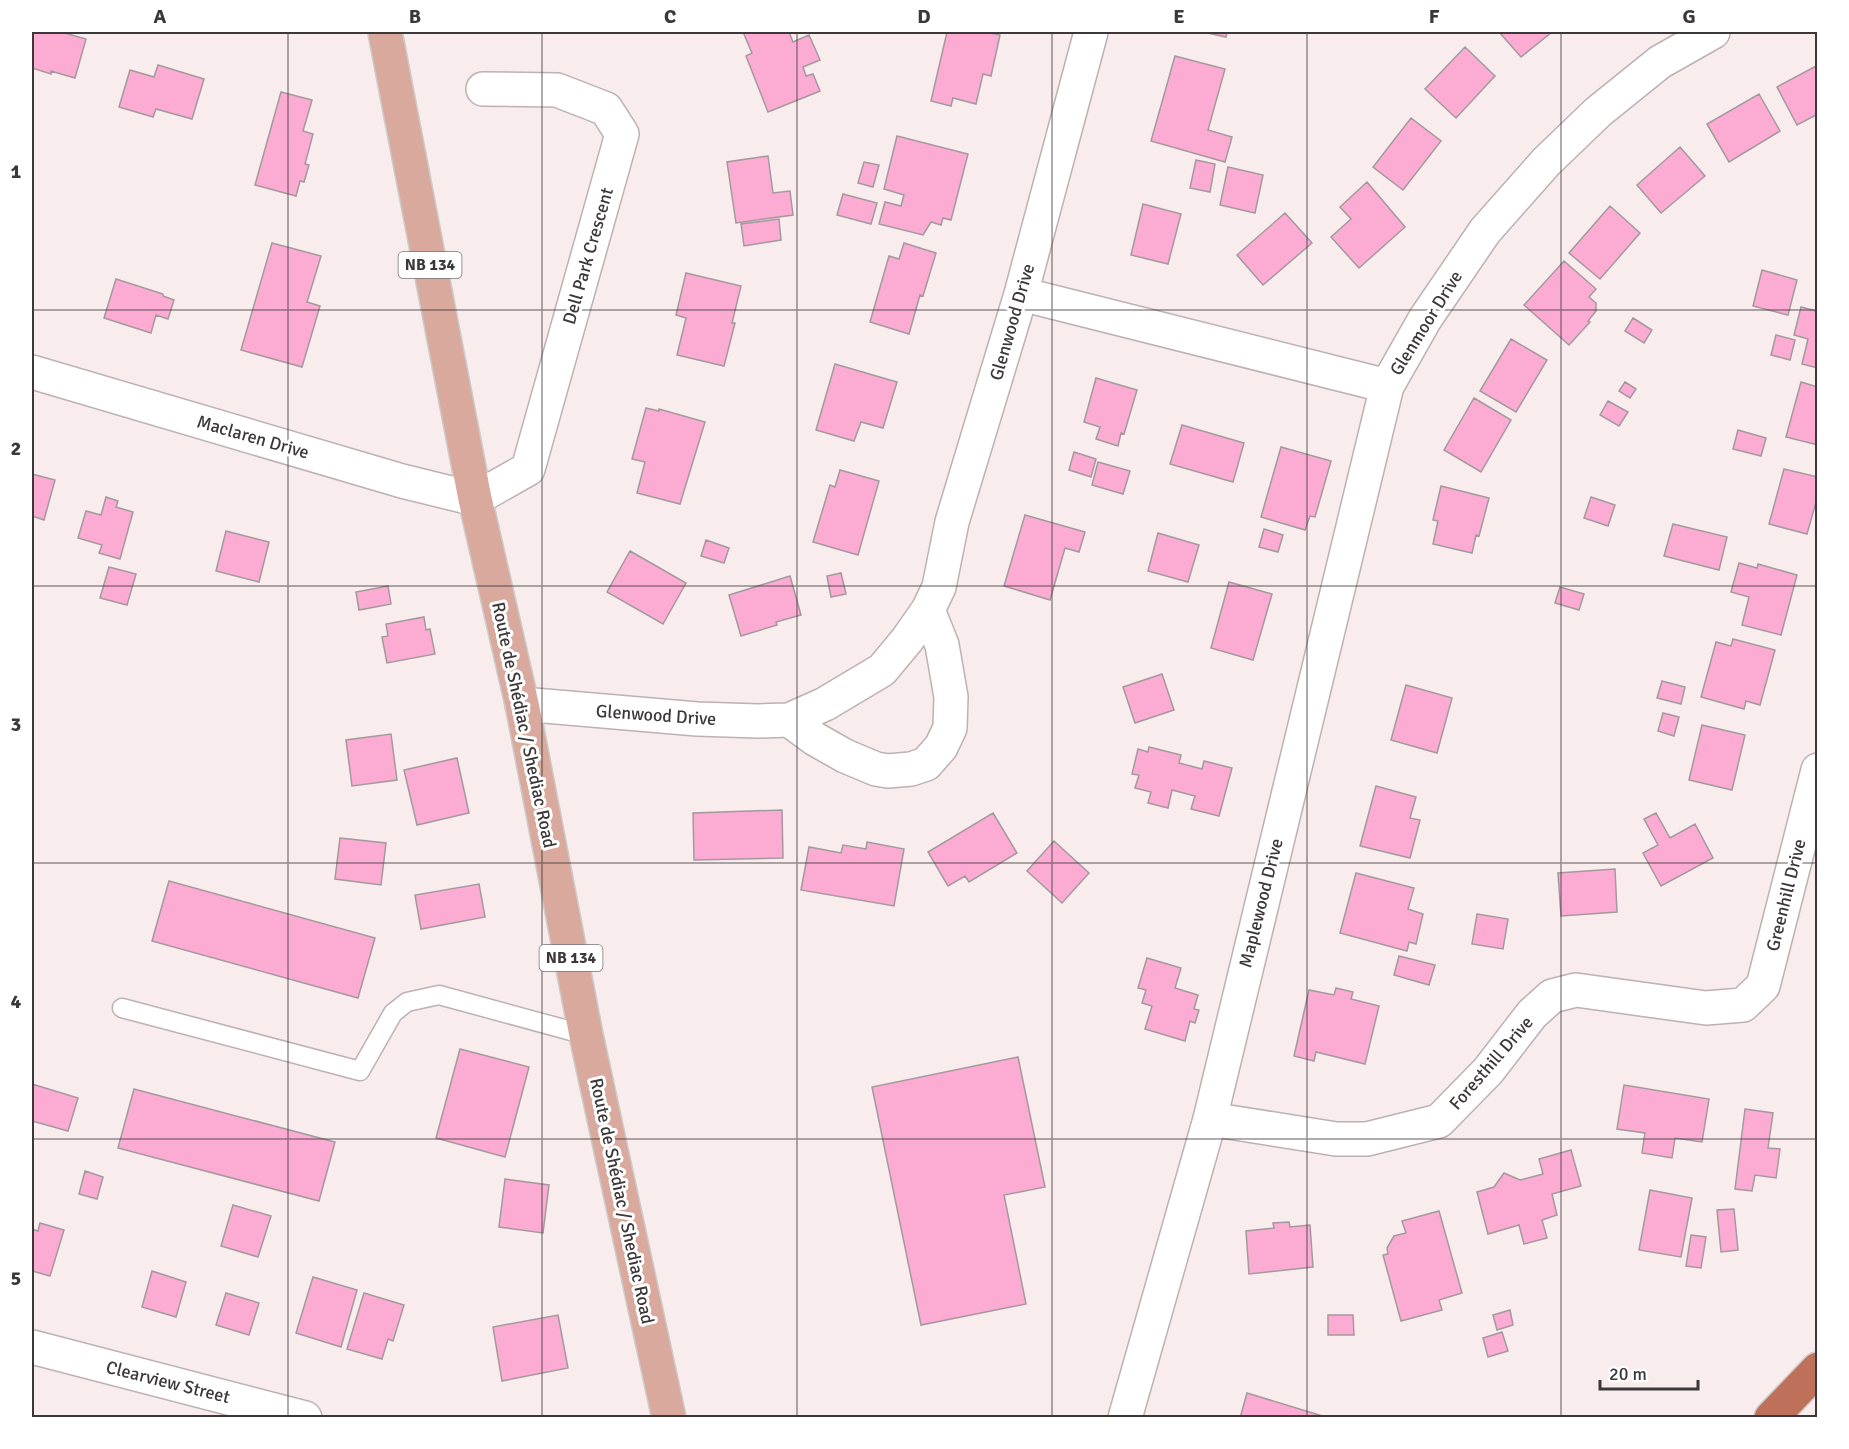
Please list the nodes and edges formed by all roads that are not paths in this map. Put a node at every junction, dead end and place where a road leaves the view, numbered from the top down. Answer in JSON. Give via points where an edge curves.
{"nodes":[{"id":1,"x":383,"y":32,"type":"edge"},
{"id":2,"x":1091,"y":32,"type":"edge"},
{"id":3,"x":1713,"y":32,"type":"edge"},
{"id":4,"x":483,"y":89,"type":"dead end"},
{"id":5,"x":1021,"y":294,"type":"junction"},
{"id":6,"x":32,"y":372,"type":"edge"},
{"id":7,"x":1387,"y":386,"type":"junction"},
{"id":8,"x":475,"y":499,"type":"junction"},
{"id":9,"x":928,"y":610,"type":"junction"},
{"id":10,"x":522,"y":704,"type":"junction"},
{"id":11,"x":789,"y":720,"type":"junction"},
{"id":12,"x":1818,"y":770,"type":"edge"},
{"id":13,"x":1763,"y":986,"type":"joint"},
{"id":14,"x":122,"y":1008,"type":"dead end"},
{"id":15,"x":585,"y":1035,"type":"junction"},
{"id":16,"x":1209,"y":1119,"type":"junction"},
{"id":17,"x":32,"y":1347,"type":"edge"},
{"id":18,"x":1818,"y":1369,"type":"edge"},
{"id":19,"x":305,"y":1418,"type":"edge"},
{"id":20,"x":669,"y":1418,"type":"edge"},
{"id":21,"x":1125,"y":1418,"type":"edge"},
{"id":22,"x":1771,"y":1418,"type":"edge"}],
"edges":[{"from":1,"to":8,"type":"main road","name":"Route de Shédiac / Shediac Road","number":"NB 134"},
{"from":2,"to":5,"type":"street","name":"Glenwood Drive"},
{"from":3,"to":7,"type":"street","name":"Glenmoor Drive","via":[[1660,62],[1598,112],[1546,162],[1485,231],[1425,319]]},
{"from":4,"to":8,"type":"street","name":"Dell Park Crescent","via":[[557,90],[606,109],[622,134],[528,469]]},
{"from":5,"to":7,"type":"street","name":"Glenmoor Drive"},
{"from":5,"to":9,"type":"street","name":"Glenwood Drive","via":[[952,522],[939,587]]},
{"from":6,"to":8,"type":"street","name":"Maclaren Drive"},
{"from":7,"to":16,"type":"street","name":"Maplewood Drive"},
{"from":8,"to":10,"type":"main road","name":"Route de Shédiac / Shediac Road","number":"NB 134"},
{"from":9,"to":11,"type":"street","name":"Glenwood Drive","via":[[882,670]]},
{"from":9,"to":11,"type":"street","via":[[942,645],[951,697],[950,728],[926,764],[911,769],[876,769],[845,756]]},
{"from":10,"to":11,"type":"street","name":"Glenwood Drive","via":[[697,719]]},
{"from":10,"to":15,"type":"main road","name":"Route de Shédiac / Shediac Road","number":"NB 134"},
{"from":12,"to":13,"type":"street","name":"Greenhill Drive"},
{"from":13,"to":16,"type":"street","name":"Foresthill Drive","via":[[1743,1005],[1706,1008],[1576,990],[1552,996],[1439,1121],[1367,1139],[1336,1139]]},
{"from":14,"to":15,"type":"lane","via":[[360,1071],[393,1014],[407,1002],[439,995]]},
{"from":15,"to":20,"type":"main road","name":"Route de Shédiac / Shediac Road","number":"NB 134"},
{"from":16,"to":21,"type":"street","name":"Maplewood Drive"},
{"from":17,"to":19,"type":"street","name":"Clearview Street"},
{"from":18,"to":22,"type":"highway"}]}
